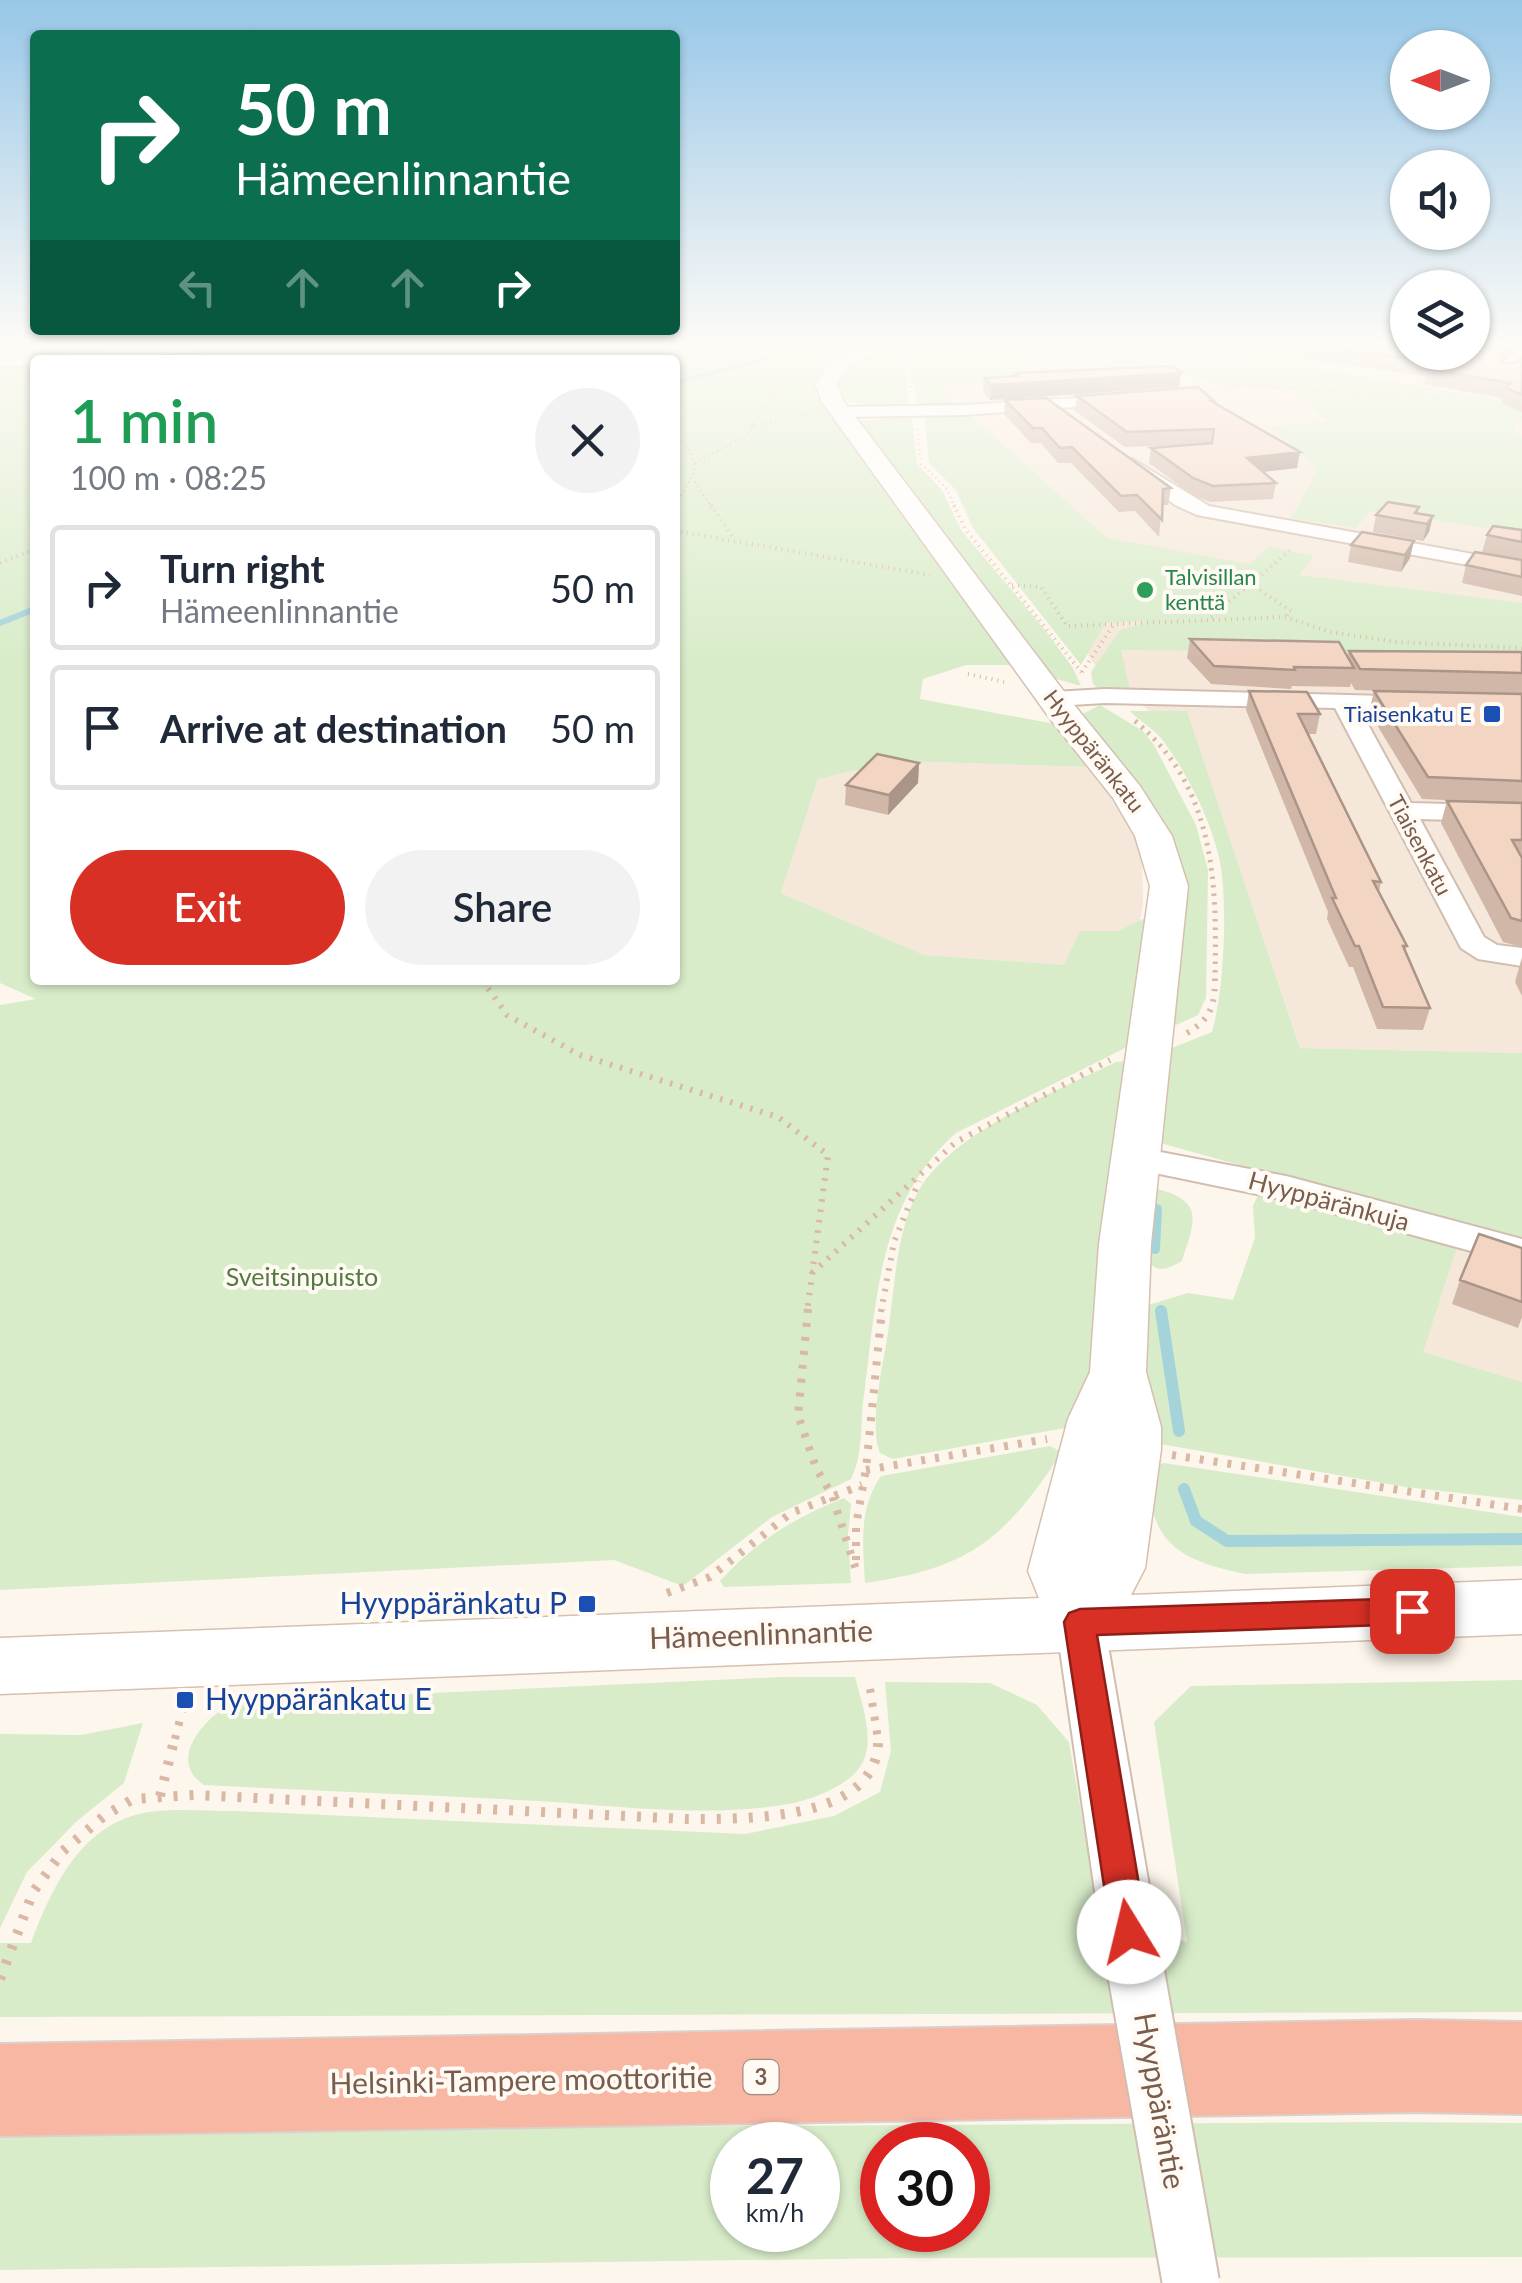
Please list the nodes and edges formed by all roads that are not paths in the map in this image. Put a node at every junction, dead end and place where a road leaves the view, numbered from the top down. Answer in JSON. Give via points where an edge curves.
{"nodes":[{"id":1,"x":870,"y":452,"type":"edge"},
{"id":2,"x":1154,"y":454,"type":"edge"},
{"id":3,"x":1522,"y":569,"type":"edge"},
{"id":4,"x":1068,"y":686,"type":"junction"},
{"id":5,"x":1343,"y":700,"type":"junction"},
{"id":6,"x":1442,"y":702,"type":"edge"},
{"id":7,"x":1403,"y":811,"type":"junction"},
{"id":8,"x":1522,"y":814,"type":"edge"},
{"id":9,"x":1522,"y":957,"type":"edge"},
{"id":10,"x":1134,"y":1158,"type":"junction"},
{"id":11,"x":1522,"y":1252,"type":"edge"},
{"id":12,"x":1522,"y":1608,"type":"edge"},
{"id":13,"x":1080,"y":1622,"type":"junction"},
{"id":14,"x":0,"y":1666,"type":"edge"},
{"id":15,"x":1522,"y":2068,"type":"edge"},
{"id":16,"x":0,"y":2090,"type":"edge"},
{"id":17,"x":1190,"y":2283,"type":"edge"}],
"edges":[{"from":1,"to":4,"type":"street","name":"Hyyppäränkatu","via":[[968,582]]},
{"from":2,"to":3,"type":"street","via":[[1121,456],[1190,506]]},
{"from":4,"to":5,"type":"street","via":[[1096,696]]},
{"from":4,"to":10,"type":"street","name":"Hyyppäränkatu","via":[[1154,832],[1169,886]]},
{"from":5,"to":6,"type":"street"},
{"from":5,"to":7,"type":"street","name":"Tiaisenkatu"},
{"from":7,"to":8,"type":"street"},
{"from":7,"to":9,"type":"street","name":"Tiaisenkatu","via":[[1472,942],[1489,953]]},
{"from":10,"to":11,"type":"street","name":"Hyyppäränkuja","via":[[1286,1188]]},
{"from":10,"to":13,"type":"street","name":"Hyyppäränkatu","via":[[1118,1372],[1132,1427],[1111,1445],[1114,1568]]},
{"from":12,"to":13,"type":"street","name":"Hämeenlinnantie"},
{"from":13,"to":14,"type":"street","name":"Hämeenlinnantie"},
{"from":13,"to":17,"type":"street","name":"Hyyppäräntie","bridge":true},
{"from":15,"to":16,"type":"highway","name":"Helsinki-Tampere moottoritie","number":"3"}]}
